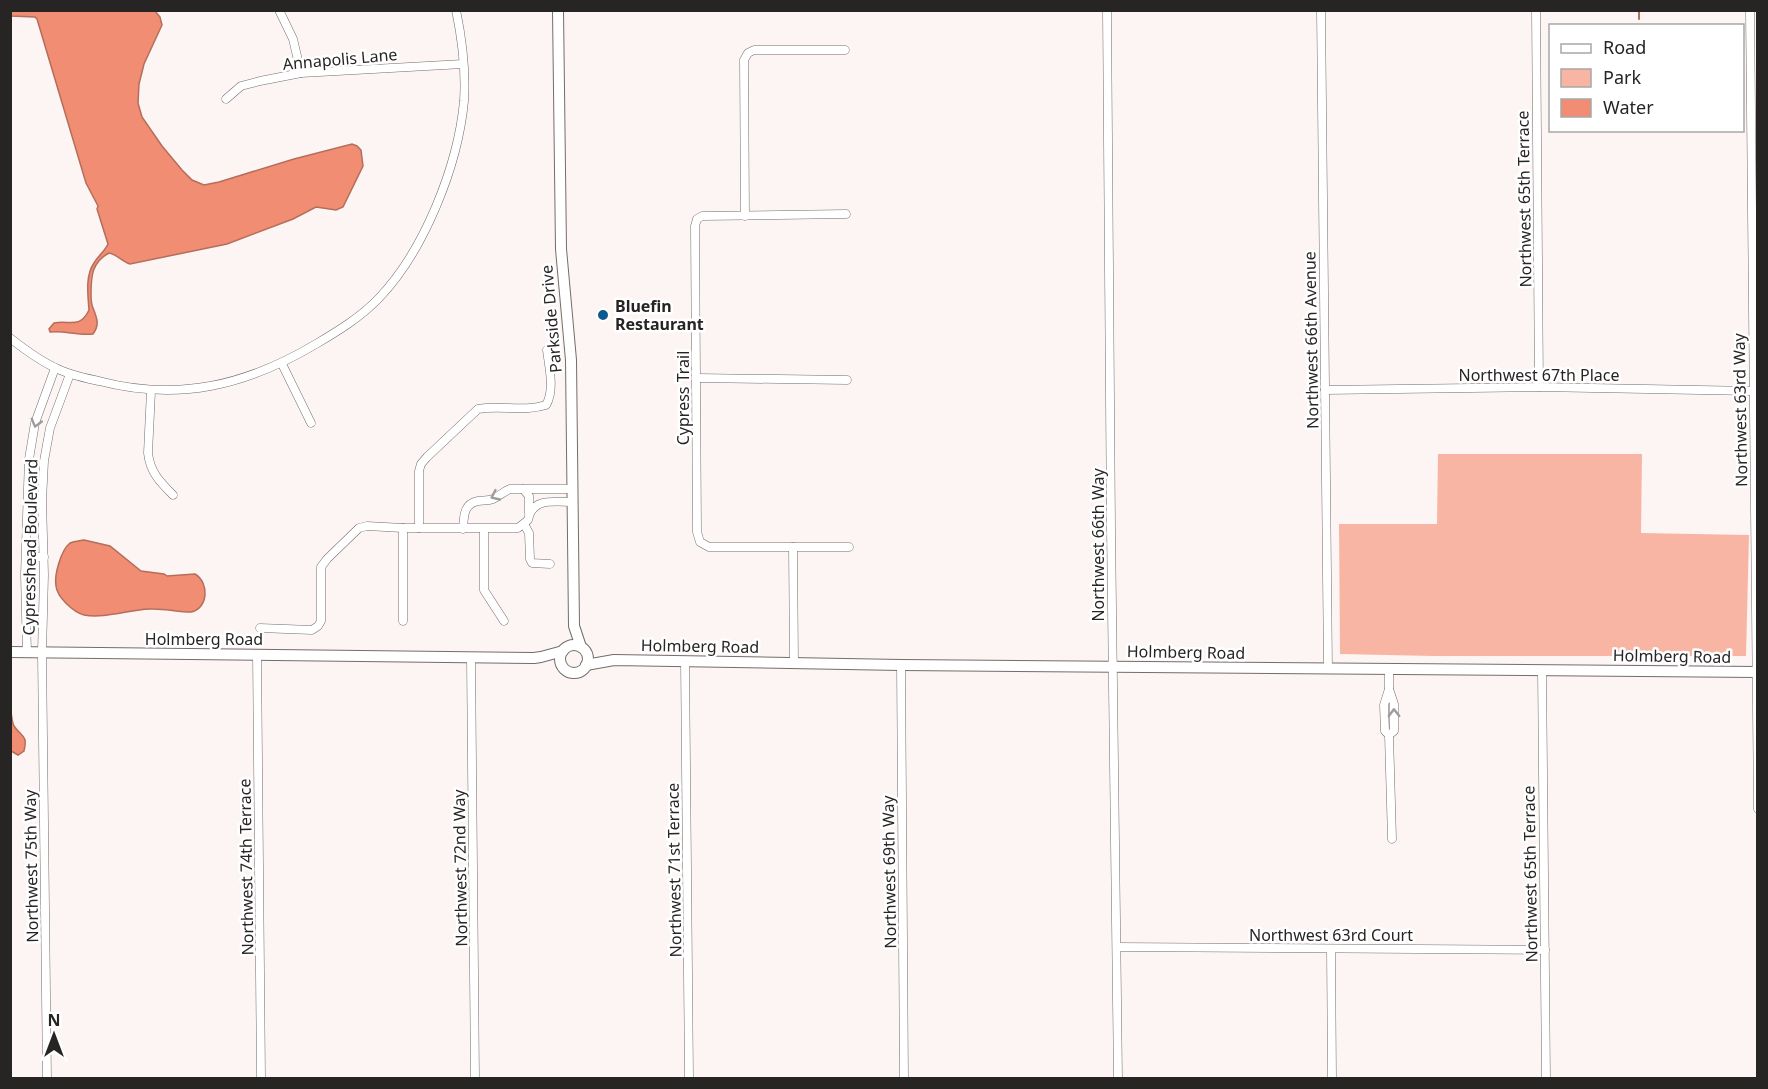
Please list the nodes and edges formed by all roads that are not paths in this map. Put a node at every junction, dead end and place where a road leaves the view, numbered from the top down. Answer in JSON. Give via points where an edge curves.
{"nodes":[{"id":1,"x":279,"y":10,"type":"edge"},
{"id":2,"x":456,"y":10,"type":"edge"},
{"id":3,"x":558,"y":10,"type":"edge"},
{"id":4,"x":1107,"y":10,"type":"edge"},
{"id":5,"x":1321,"y":10,"type":"edge"},
{"id":6,"x":1536,"y":10,"type":"edge"},
{"id":7,"x":1750,"y":10,"type":"edge"},
{"id":8,"x":845,"y":50,"type":"dead end"},
{"id":9,"x":463,"y":64,"type":"junction"},
{"id":10,"x":301,"y":73,"type":"junction"},
{"id":11,"x":226,"y":99,"type":"dead end"},
{"id":12,"x":846,"y":214,"type":"dead end"},
{"id":13,"x":745,"y":216,"type":"junction"},
{"id":14,"x":10,"y":338,"type":"edge"},
{"id":15,"x":548,"y":350,"type":"dead end"},
{"id":16,"x":282,"y":364,"type":"junction"},
{"id":17,"x":55,"y":368,"type":"junction"},
{"id":18,"x":70,"y":374,"type":"junction"},
{"id":19,"x":697,"y":378,"type":"junction"},
{"id":20,"x":847,"y":380,"type":"dead end"},
{"id":21,"x":1539,"y":387,"type":"junction"},
{"id":22,"x":1325,"y":390,"type":"junction"},
{"id":23,"x":151,"y":391,"type":"junction"},
{"id":24,"x":1753,"y":392,"type":"junction"},
{"id":25,"x":310,"y":423,"type":"dead end"},
{"id":26,"x":523,"y":489,"type":"junction"},
{"id":27,"x":572,"y":489,"type":"junction"},
{"id":28,"x":173,"y":495,"type":"dead end"},
{"id":29,"x":573,"y":502,"type":"junction"},
{"id":30,"x":530,"y":513,"type":"junction"},
{"id":31,"x":524,"y":524,"type":"junction"},
{"id":32,"x":403,"y":528,"type":"junction"},
{"id":33,"x":419,"y":528,"type":"junction"},
{"id":34,"x":463,"y":529,"type":"junction"},
{"id":35,"x":484,"y":529,"type":"junction"},
{"id":36,"x":793,"y":548,"type":"junction"},
{"id":37,"x":849,"y":548,"type":"dead end"},
{"id":38,"x":26,"y":557,"type":"junction"},
{"id":39,"x":44,"y":557,"type":"junction"},
{"id":40,"x":550,"y":564,"type":"dead end"},
{"id":41,"x":403,"y":621,"type":"dead end"},
{"id":42,"x":504,"y":621,"type":"dead end"},
{"id":43,"x":574,"y":626,"type":"junction"},
{"id":44,"x":260,"y":628,"type":"dead end"},
{"id":45,"x":582,"y":648,"type":"junction"},
{"id":46,"x":564,"y":650,"type":"junction"},
{"id":47,"x":10,"y":652,"type":"edge"},
{"id":48,"x":27,"y":653,"type":"junction"},
{"id":49,"x":42,"y":653,"type":"junction"},
{"id":50,"x":257,"y":654,"type":"junction"},
{"id":51,"x":541,"y":657,"type":"junction"},
{"id":52,"x":471,"y":658,"type":"junction"},
{"id":53,"x":614,"y":660,"type":"junction"},
{"id":54,"x":685,"y":661,"type":"junction"},
{"id":55,"x":794,"y":663,"type":"junction"},
{"id":56,"x":586,"y":664,"type":"junction"},
{"id":57,"x":562,"y":665,"type":"junction"},
{"id":58,"x":900,"y":665,"type":"junction"},
{"id":59,"x":1113,"y":666,"type":"junction"},
{"id":60,"x":1328,"y":668,"type":"junction"},
{"id":61,"x":1389,"y":669,"type":"junction"},
{"id":62,"x":1542,"y":670,"type":"junction"},
{"id":63,"x":1757,"y":672,"type":"edge"},
{"id":64,"x":1758,"y":809,"type":"edge"},
{"id":65,"x":1392,"y":839,"type":"dead end"},
{"id":66,"x":1117,"y":947,"type":"junction"},
{"id":67,"x":1331,"y":949,"type":"junction"},
{"id":68,"x":1545,"y":950,"type":"junction"},
{"id":69,"x":46,"y":1078,"type":"edge"},
{"id":70,"x":261,"y":1078,"type":"edge"},
{"id":71,"x":475,"y":1078,"type":"edge"},
{"id":72,"x":689,"y":1078,"type":"edge"},
{"id":73,"x":904,"y":1078,"type":"edge"},
{"id":74,"x":1118,"y":1078,"type":"edge"},
{"id":75,"x":1332,"y":1078,"type":"edge"},
{"id":76,"x":1546,"y":1078,"type":"edge"}],
"edges":[{"from":1,"to":10,"type":"street","via":[[293,39]]},
{"from":2,"to":9,"type":"street"},
{"from":3,"to":27,"type":"street","name":"Parkside Drive","via":[[561,249],[571,360]]},
{"from":4,"to":59,"type":"street","name":"Northwest 66th Way"},
{"from":5,"to":22,"type":"street","name":"Northwest 66th Avenue"},
{"from":6,"to":21,"type":"street","name":"Northwest 65th Terrace"},
{"from":7,"to":24,"type":"street","name":"Northwest 63rd Way"},
{"from":8,"to":13,"type":"street","via":[[748,53],[744,60]]},
{"from":9,"to":10,"type":"street","name":"Annapolis Lane"},
{"from":9,"to":16,"type":"street","via":[[464,99],[451,162],[413,252],[378,299],[336,332]]},
{"from":10,"to":11,"type":"street","name":"Annapolis Lane","via":[[241,86]]},
{"from":12,"to":13,"type":"street"},
{"from":13,"to":19,"type":"street","name":"Cypress Trail","via":[[702,216],[694,226]]},
{"from":14,"to":17,"type":"street"},
{"from":15,"to":33,"type":"street","via":[[551,391],[546,405],[478,410],[421,464]]},
{"from":16,"to":23,"type":"street","via":[[218,385]]},
{"from":16,"to":25,"type":"street"},
{"from":17,"to":18,"type":"street"},
{"from":17,"to":38,"type":"street","name":"Cypresshead Boulevard","one_way":true,"via":[[35,423],[29,459]]},
{"from":18,"to":23,"type":"street"},
{"from":18,"to":39,"type":"street","name":"Cypresshead Boulevard","via":[[50,428],[44,460]]},
{"from":19,"to":20,"type":"street"},
{"from":19,"to":36,"type":"street","name":"Cypress Trail","via":[[700,542],[709,548]]},
{"from":21,"to":22,"type":"street","name":"Northwest 67th Place"},
{"from":21,"to":24,"type":"street","name":"Northwest 67th Place"},
{"from":22,"to":60,"type":"street","name":"Northwest 66th Avenue"},
{"from":23,"to":28,"type":"street","via":[[149,462],[158,480]]},
{"from":24,"to":63,"type":"street","name":"Northwest 63rd Way"},
{"from":26,"to":27,"type":"street"},
{"from":26,"to":30,"type":"street","via":[[529,496]]},
{"from":26,"to":34,"type":"street","one_way":true,"via":[[510,489],[494,499],[471,503],[464,513]]},
{"from":27,"to":29,"type":"street","name":"Parkside Drive"},
{"from":29,"to":30,"type":"street","via":[[545,501]]},
{"from":29,"to":43,"type":"street","name":"Parkside Drive"},
{"from":30,"to":31,"type":"street"},
{"from":31,"to":35,"type":"street","via":[[518,528]]},
{"from":31,"to":40,"type":"street","via":[[529,533],[532,563]]},
{"from":32,"to":33,"type":"street"},
{"from":32,"to":41,"type":"street"},
{"from":32,"to":44,"type":"street","via":[[359,528],[327,559],[321,567],[318,626],[312,630]]},
{"from":33,"to":34,"type":"street"},
{"from":34,"to":35,"type":"street"},
{"from":35,"to":42,"type":"street","via":[[484,590]]},
{"from":36,"to":37,"type":"street"},
{"from":36,"to":55,"type":"street"},
{"from":38,"to":39,"type":"street"},
{"from":38,"to":48,"type":"street","name":"Cypresshead Boulevard"},
{"from":39,"to":49,"type":"street","name":"Cypresshead Boulevard"},
{"from":43,"to":45,"type":"street","name":"Parkside Drive"},
{"from":43,"to":46,"type":"street","name":"Parkside Drive"},
{"from":45,"to":46,"type":"street","via":[[573,645]]},
{"from":45,"to":53,"type":"street","name":"Holmberg Road"},
{"from":45,"to":56,"type":"street","via":[[588,657]]},
{"from":46,"to":51,"type":"street","name":"Holmberg Road"},
{"from":46,"to":57,"type":"street"},
{"from":47,"to":48,"type":"street","name":"Holmberg Road"},
{"from":48,"to":49,"type":"street","name":"Holmberg Road"},
{"from":49,"to":50,"type":"street","name":"Holmberg Road"},
{"from":49,"to":69,"type":"street","name":"Northwest 75th Way"},
{"from":50,"to":52,"type":"street","name":"Holmberg Road"},
{"from":50,"to":70,"type":"street","name":"Northwest 74th Terrace"},
{"from":51,"to":52,"type":"street","name":"Holmberg Road"},
{"from":51,"to":57,"type":"street","name":"Holmberg Road"},
{"from":52,"to":71,"type":"street","name":"Northwest 72nd Way"},
{"from":53,"to":54,"type":"street","name":"Holmberg Road"},
{"from":53,"to":56,"type":"street","name":"Holmberg Road"},
{"from":54,"to":55,"type":"street","name":"Holmberg Road"},
{"from":54,"to":72,"type":"street","name":"Northwest 71st Terrace"},
{"from":55,"to":58,"type":"street","name":"Holmberg Road"},
{"from":56,"to":57,"type":"street","via":[[577,672]]},
{"from":58,"to":59,"type":"street","name":"Holmberg Road"},
{"from":58,"to":73,"type":"street","name":"Northwest 69th Way"},
{"from":59,"to":60,"type":"street","name":"Holmberg Road"},
{"from":59,"to":66,"type":"street","name":"Northwest 66th Way"},
{"from":60,"to":61,"type":"street","name":"Holmberg Road"},
{"from":61,"to":62,"type":"street","name":"Holmberg Road"},
{"from":61,"to":65,"type":"street","via":[[1384,705],[1385,731],[1389,735]]},
{"from":62,"to":63,"type":"street","name":"Holmberg Road"},
{"from":62,"to":68,"type":"street","name":"Northwest 65th Terrace"},
{"from":63,"to":64,"type":"street","name":"Northwest 63rd Way"},
{"from":66,"to":67,"type":"street","name":"Northwest 63rd Court"},
{"from":66,"to":74,"type":"street","name":"Northwest 66th Way"},
{"from":67,"to":68,"type":"street","name":"Northwest 63rd Court"},
{"from":67,"to":75,"type":"street"},
{"from":68,"to":76,"type":"street","name":"Northwest 65th Terrace"}]}
